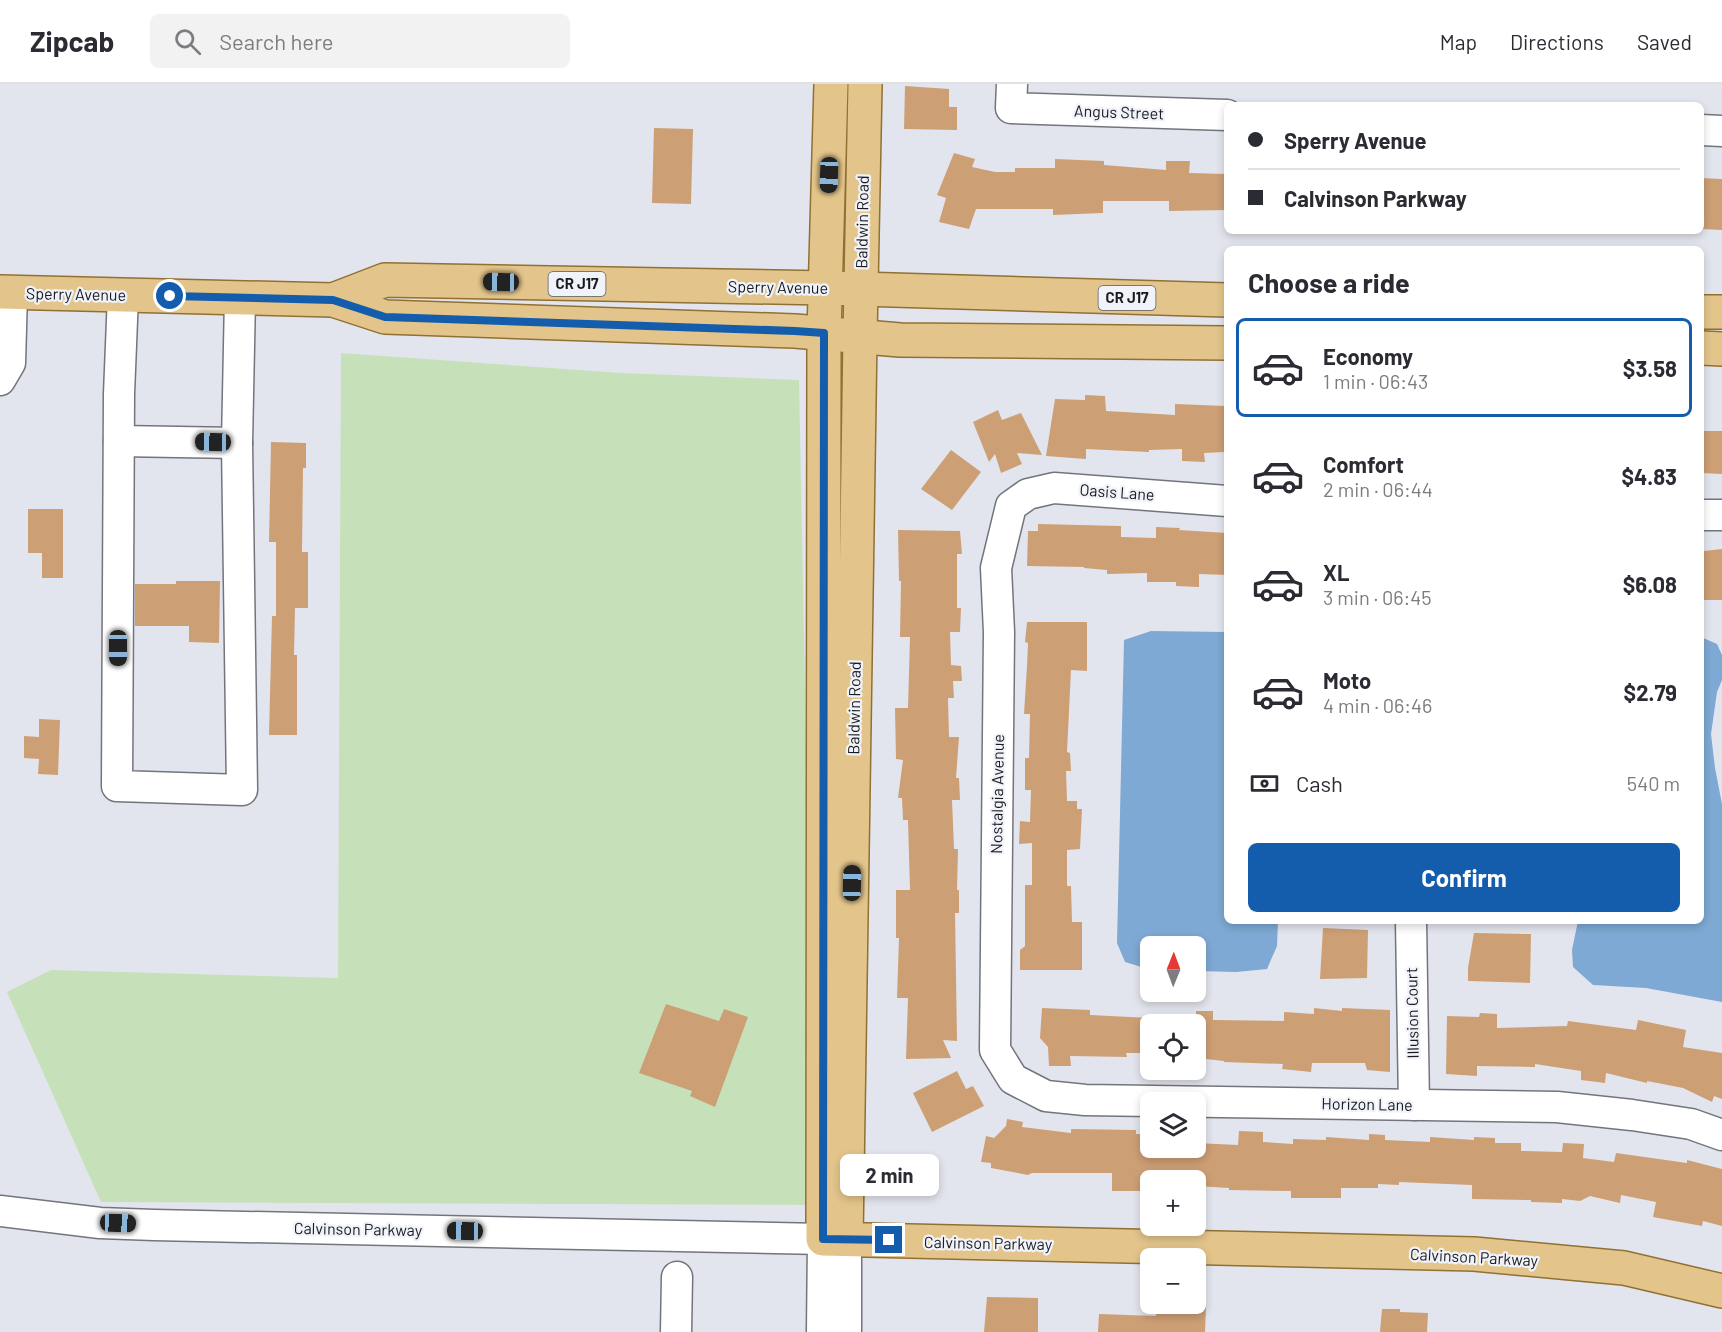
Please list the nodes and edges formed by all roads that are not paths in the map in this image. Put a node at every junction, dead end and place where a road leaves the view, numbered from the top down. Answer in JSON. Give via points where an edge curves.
{"nodes":[{"id":1,"x":831,"y":84,"type":"edge"},
{"id":2,"x":865,"y":84,"type":"edge"},
{"id":3,"x":1011,"y":96,"type":"edge"},
{"id":4,"x":1224,"y":115,"type":"edge"},
{"id":5,"x":1704,"y":130,"type":"edge"},
{"id":6,"x":1722,"y":131,"type":"edge"},
{"id":7,"x":826,"y":288,"type":"junction"},
{"id":8,"x":860,"y":290,"type":"junction"},
{"id":9,"x":6,"y":292,"type":"edge"},
{"id":10,"x":123,"y":295,"type":"junction"},
{"id":11,"x":240,"y":298,"type":"junction"},
{"id":12,"x":333,"y":300,"type":"junction"},
{"id":13,"x":1224,"y":300,"type":"edge"},
{"id":14,"x":1704,"y":312,"type":"edge"},
{"id":15,"x":1722,"y":312,"type":"edge"},
{"id":16,"x":824,"y":333,"type":"junction"},
{"id":17,"x":860,"y":337,"type":"junction"},
{"id":18,"x":1224,"y":343,"type":"edge"},
{"id":19,"x":1704,"y":348,"type":"edge"},
{"id":20,"x":1722,"y":349,"type":"edge"},
{"id":21,"x":0,"y":380,"type":"edge"},
{"id":22,"x":119,"y":441,"type":"junction"},
{"id":23,"x":237,"y":442,"type":"junction"},
{"id":24,"x":1224,"y":501,"type":"edge"},
{"id":25,"x":1011,"y":506,"type":"joint"},
{"id":26,"x":1722,"y":514,"type":"edge"},
{"id":27,"x":1704,"y":515,"type":"edge"},
{"id":28,"x":1411,"y":924,"type":"edge"},
{"id":29,"x":1013,"y":1079,"type":"joint"},
{"id":30,"x":1414,"y":1105,"type":"junction"},
{"id":31,"x":1722,"y":1135,"type":"edge"},
{"id":32,"x":0,"y":1211,"type":"edge"},
{"id":33,"x":835,"y":1239,"type":"junction"},
{"id":34,"x":677,"y":1277,"type":"dead end"},
{"id":35,"x":1722,"y":1291,"type":"edge"},
{"id":36,"x":676,"y":1332,"type":"edge"},
{"id":37,"x":822,"y":1332,"type":"edge"},
{"id":38,"x":846,"y":1332,"type":"edge"}],
"edges":[{"from":1,"to":7,"type":"main road","name":"Baldwin Road"},
{"from":2,"to":8,"type":"main road","name":"Baldwin Road"},
{"from":3,"to":4,"type":"street","name":"Angus Street"},
{"from":5,"to":6,"type":"street"},
{"from":7,"to":8,"type":"main road","name":"Sperry Avenue","number":"CR J17"},
{"from":7,"to":12,"type":"main road","name":"Sperry Avenue","number":"CR J17","via":[[385,280]]},
{"from":7,"to":16,"type":"main road","name":"Baldwin Road"},
{"from":8,"to":13,"type":"main road","name":"Sperry Avenue","number":"CR J17"},
{"from":8,"to":17,"type":"main road","name":"Baldwin Road"},
{"from":9,"to":10,"type":"main road","name":"Sperry Avenue","number":"CR J17"},
{"from":9,"to":21,"type":"street","via":[[10,363]]},
{"from":10,"to":11,"type":"main road","name":"Sperry Avenue","number":"CR J17"},
{"from":10,"to":22,"type":"street"},
{"from":11,"to":12,"type":"main road","name":"Sperry Avenue","number":"CR J17"},
{"from":11,"to":23,"type":"street"},
{"from":12,"to":16,"type":"main road","name":"Sperry Avenue","number":"CR J17","via":[[385,317]]},
{"from":14,"to":15,"type":"main road"},
{"from":16,"to":17,"type":"main road","name":"Sperry Avenue","number":"CR J17"},
{"from":16,"to":33,"type":"main road","name":"Baldwin Road"},
{"from":17,"to":18,"type":"main road","name":"Sperry Avenue","number":"CR J17"},
{"from":17,"to":33,"type":"main road","name":"Baldwin Road"},
{"from":19,"to":20,"type":"main road"},
{"from":22,"to":23,"type":"street"},
{"from":22,"to":23,"type":"street","via":[[117,786],[242,790]]},
{"from":24,"to":25,"type":"street","name":"Oasis Lane","via":[[1054,488],[1028,494]]},
{"from":25,"to":29,"type":"street","name":"Nostalgia Avenue","via":[[996,568],[999,632],[995,1050]]},
{"from":26,"to":27,"type":"street"},
{"from":28,"to":30,"type":"street","name":"Illusion Court"},
{"from":29,"to":30,"type":"street","name":"Horizon Lane","via":[[1046,1096],[1085,1100]]},
{"from":30,"to":31,"type":"street","name":"Horizon Lane","via":[[1568,1108],[1691,1124]]},
{"from":32,"to":33,"type":"street","name":"Calvinson Parkway","via":[[154,1225]]},
{"from":33,"to":35,"type":"main road","name":"Calvinson Parkway","via":[[1474,1254],[1624,1268]]},
{"from":33,"to":37,"type":"street","name":"Baldwin Road"},
{"from":33,"to":38,"type":"street","name":"Baldwin Road"},
{"from":34,"to":36,"type":"street"}]}
